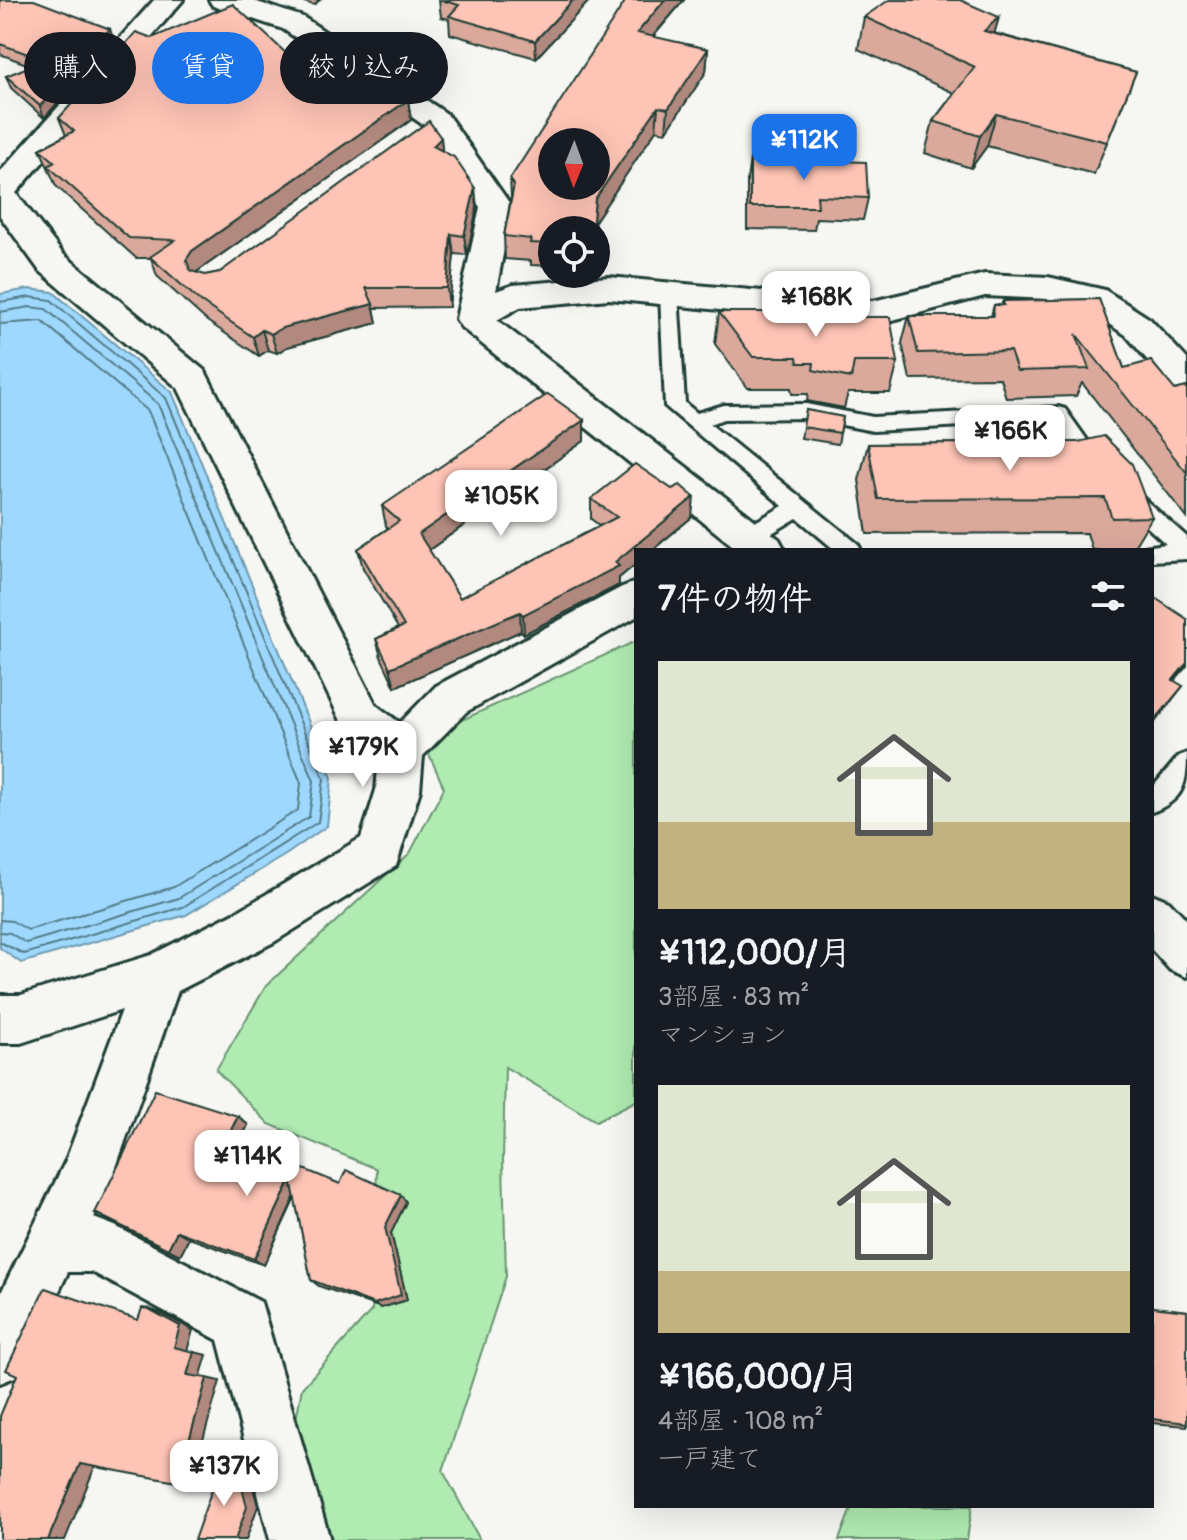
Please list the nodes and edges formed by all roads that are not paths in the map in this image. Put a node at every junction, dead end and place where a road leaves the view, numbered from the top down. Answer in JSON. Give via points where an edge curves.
{"nodes":[{"id":1,"x":169,"y":0,"type":"edge"},
{"id":2,"x":223,"y":0,"type":"edge"},
{"id":3,"x":0,"y":193,"type":"edge"},
{"id":4,"x":669,"y":294,"type":"junction"},
{"id":5,"x":473,"y":319,"type":"junction"},
{"id":6,"x":1187,"y":382,"type":"edge"},
{"id":7,"x":694,"y":421,"type":"junction"},
{"id":8,"x":798,"y":507,"type":"junction"},
{"id":9,"x":746,"y":545,"type":"edge"},
{"id":10,"x":848,"y":548,"type":"edge"},
{"id":11,"x":1187,"y":551,"type":"edge"},
{"id":12,"x":1154,"y":553,"type":"edge"},
{"id":13,"x":634,"y":599,"type":"edge"},
{"id":14,"x":402,"y":749,"type":"junction"},
{"id":15,"x":1187,"y":763,"type":"edge"},
{"id":16,"x":1154,"y":800,"type":"edge"},
{"id":17,"x":1154,"y":918,"type":"edge"},
{"id":18,"x":1187,"y":954,"type":"edge"},
{"id":19,"x":160,"y":975,"type":"junction"},
{"id":20,"x":0,"y":1019,"type":"edge"},
{"id":21,"x":53,"y":1245,"type":"junction"},
{"id":22,"x":0,"y":1355,"type":"edge"},
{"id":23,"x":300,"y":1540,"type":"edge"}],
"edges":[{"from":1,"to":3,"type":"street"},
{"from":2,"to":5,"type":"street","via":[[293,23],[423,129],[496,207]]},
{"from":3,"to":14,"type":"street","via":[[51,262],[192,380],[361,718]]},
{"from":4,"to":5,"type":"street","via":[[609,288],[513,296]]},
{"from":4,"to":6,"type":"street","via":[[873,313],[985,285],[1048,288],[1093,298],[1138,327]]},
{"from":4,"to":7,"type":"lane","via":[[675,406]]},
{"from":5,"to":9,"type":"street"},
{"from":7,"to":8,"type":"lane"},
{"from":7,"to":11,"type":"lane","via":[[724,412],[806,411],[873,424],[1058,414],[1103,475]]},
{"from":8,"to":9,"type":"lane"},
{"from":8,"to":10,"type":"lane"},
{"from":11,"to":12,"type":"lane"},
{"from":13,"to":14,"type":"street","via":[[451,699]]},
{"from":14,"to":19,"type":"street","via":[[398,790],[380,851],[257,926]]},
{"from":15,"to":16,"type":"lane"},
{"from":17,"to":18,"type":"street"},
{"from":19,"to":20,"type":"street","via":[[21,1019]]},
{"from":19,"to":21,"type":"street","via":[[89,1170]]},
{"from":21,"to":22,"type":"street"},
{"from":21,"to":23,"type":"street","via":[[96,1245],[241,1322]]}]}
